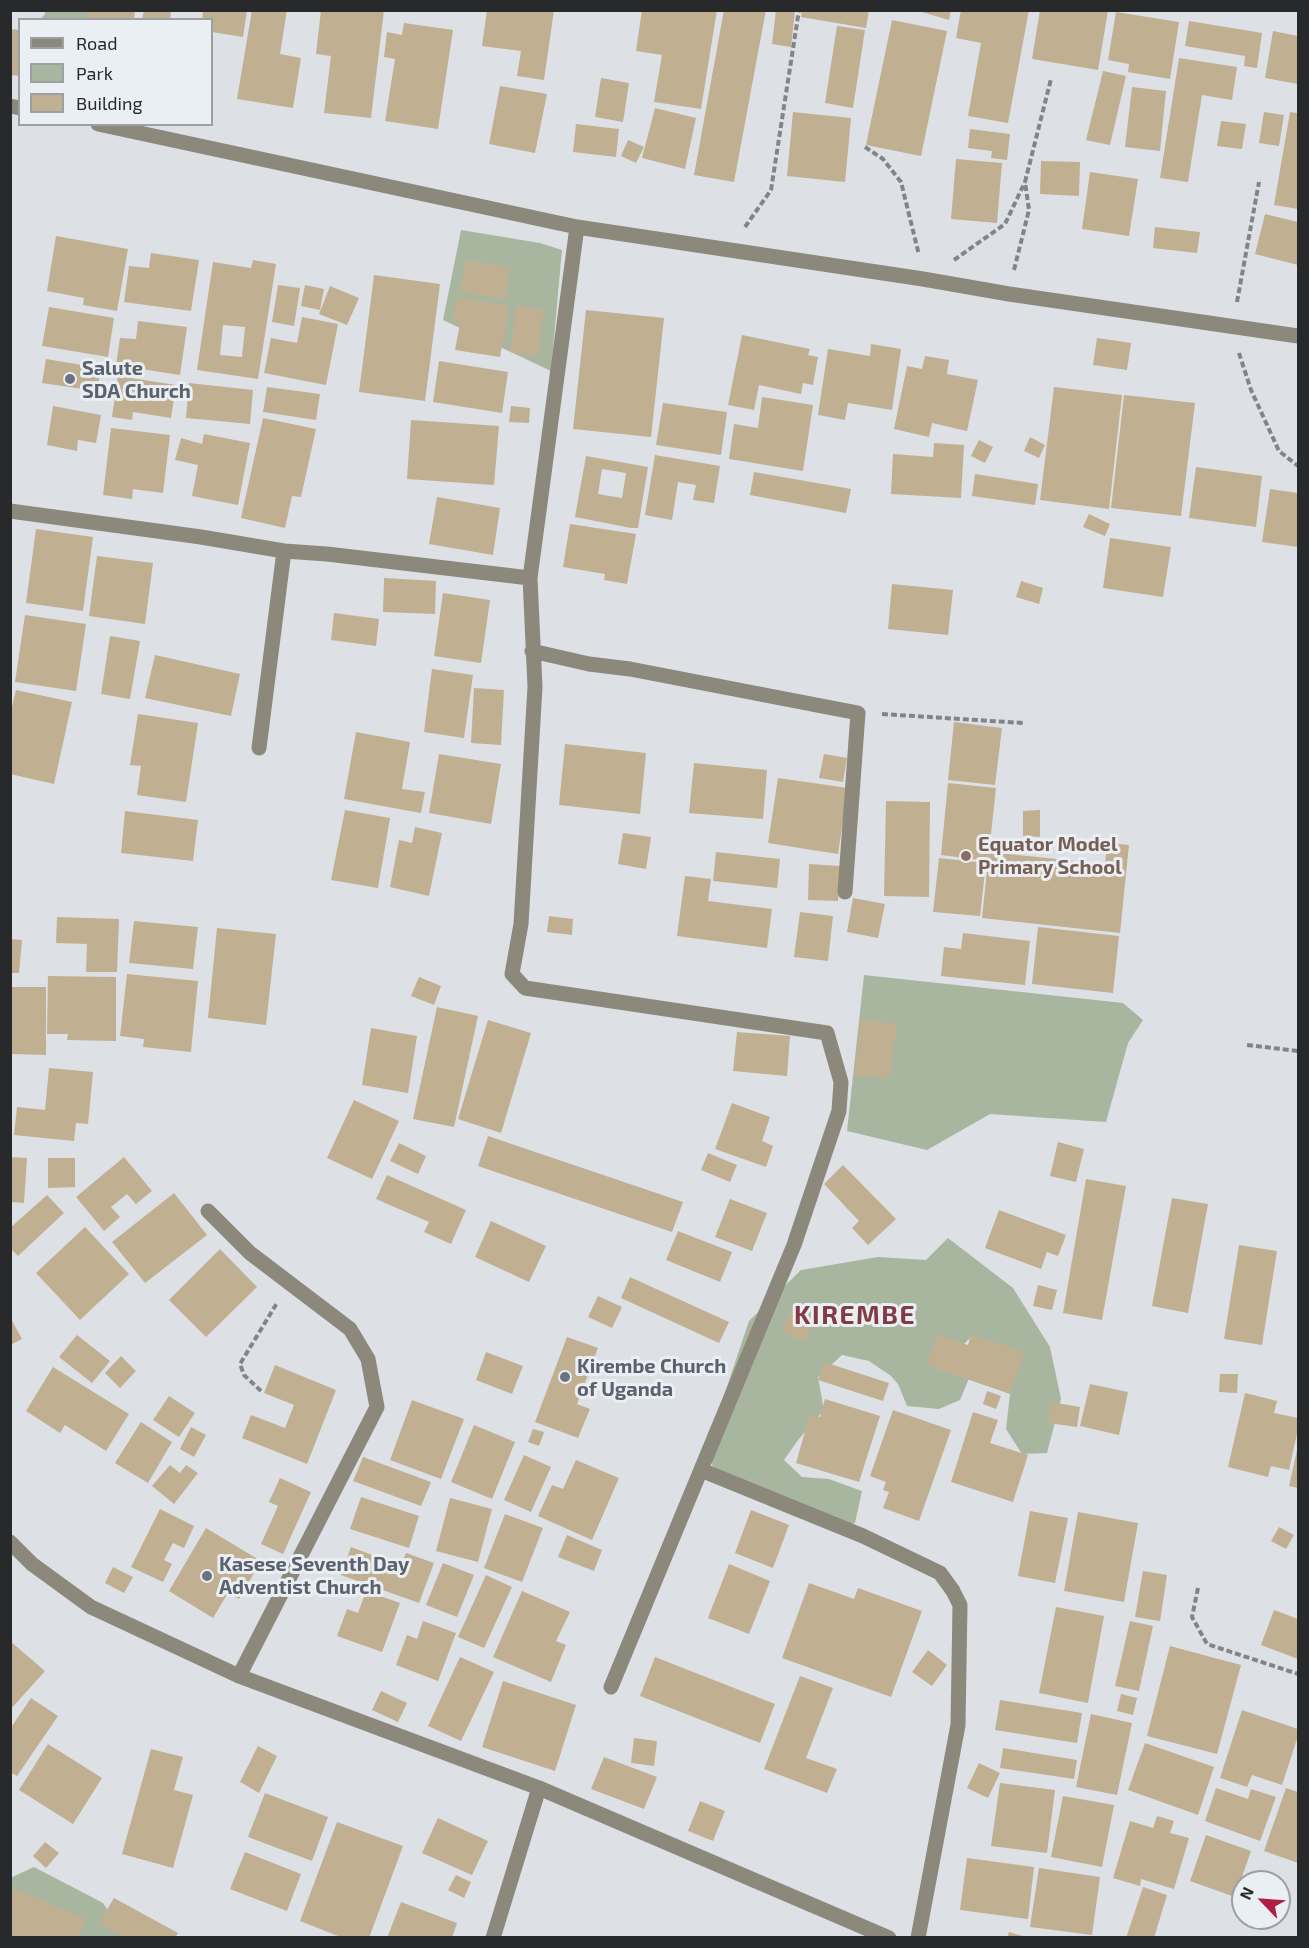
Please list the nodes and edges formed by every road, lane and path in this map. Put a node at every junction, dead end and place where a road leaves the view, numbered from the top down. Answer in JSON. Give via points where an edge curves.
{"nodes":[{"id":1,"x":798,"y":10,"type":"edge"},
{"id":2,"x":1051,"y":79,"type":"dead end"},
{"id":3,"x":107,"y":126,"type":"edge"},
{"id":4,"x":865,"y":147,"type":"dead end"},
{"id":5,"x":1025,"y":182,"type":"junction"},
{"id":6,"x":1259,"y":182,"type":"dead end"},
{"id":7,"x":577,"y":227,"type":"junction"},
{"id":8,"x":729,"y":250,"type":"junction"},
{"id":9,"x":923,"y":279,"type":"junction"},
{"id":10,"x":1009,"y":294,"type":"junction"},
{"id":11,"x":1213,"y":323,"type":"junction"},
{"id":12,"x":1233,"y":326,"type":"junction"},
{"id":13,"x":1299,"y":336,"type":"edge"},
{"id":14,"x":1299,"y":466,"type":"edge"},
{"id":15,"x":10,"y":511,"type":"edge"},
{"id":16,"x":284,"y":551,"type":"junction"},
{"id":17,"x":530,"y":578,"type":"junction"},
{"id":18,"x":532,"y":651,"type":"junction"},
{"id":19,"x":858,"y":713,"type":"junction"},
{"id":20,"x":1023,"y":723,"type":"dead end"},
{"id":21,"x":259,"y":748,"type":"dead end"},
{"id":22,"x":845,"y":892,"type":"dead end"},
{"id":23,"x":1247,"y":1045,"type":"dead end"},
{"id":24,"x":1299,"y":1051,"type":"edge"},
{"id":25,"x":208,"y":1211,"type":"dead end"},
{"id":26,"x":290,"y":1282,"type":"junction"},
{"id":27,"x":261,"y":1390,"type":"dead end"},
{"id":28,"x":701,"y":1470,"type":"junction"},
{"id":29,"x":10,"y":1542,"type":"edge"},
{"id":30,"x":1198,"y":1588,"type":"dead end"},
{"id":31,"x":1299,"y":1674,"type":"edge"},
{"id":32,"x":240,"y":1676,"type":"junction"},
{"id":33,"x":611,"y":1687,"type":"dead end"},
{"id":34,"x":539,"y":1788,"type":"junction"},
{"id":35,"x":493,"y":1938,"type":"edge"},
{"id":36,"x":889,"y":1938,"type":"edge"},
{"id":37,"x":918,"y":1938,"type":"edge"}],
"edges":[{"from":1,"to":8,"type":"path","via":[[771,190]]},
{"from":2,"to":5,"type":"path"},
{"from":3,"to":7,"type":"street"},
{"from":4,"to":9,"type":"path","via":[[883,159],[901,182]]},
{"from":5,"to":9,"type":"path","via":[[1005,224]]},
{"from":5,"to":10,"type":"path","via":[[1029,210]]},
{"from":6,"to":12,"type":"path"},
{"from":7,"to":8,"type":"street"},
{"from":7,"to":17,"type":"street"},
{"from":8,"to":9,"type":"street"},
{"from":9,"to":10,"type":"street"},
{"from":10,"to":11,"type":"street"},
{"from":11,"to":12,"type":"street"},
{"from":11,"to":14,"type":"path","via":[[1240,353],[1251,390],[1279,451]]},
{"from":12,"to":13,"type":"street"},
{"from":15,"to":16,"type":"street"},
{"from":16,"to":17,"type":"street"},
{"from":16,"to":21,"type":"street"},
{"from":17,"to":18,"type":"street"},
{"from":18,"to":19,"type":"street"},
{"from":18,"to":28,"type":"street","via":[[535,687],[521,924],[512,974],[525,988],[827,1033],[841,1082],[839,1111],[794,1245]]},
{"from":19,"to":20,"type":"path"},
{"from":19,"to":22,"type":"street"},
{"from":23,"to":24,"type":"path"},
{"from":25,"to":26,"type":"street","via":[[250,1253]]},
{"from":26,"to":27,"type":"path","via":[[240,1364],[244,1375]]},
{"from":26,"to":32,"type":"street","via":[[350,1329],[368,1359],[377,1407]]},
{"from":28,"to":33,"type":"street"},
{"from":28,"to":37,"type":"street","via":[[863,1536],[940,1573],[960,1605],[958,1725]]},
{"from":29,"to":32,"type":"street","via":[[32,1564],[91,1607]]},
{"from":30,"to":31,"type":"path","via":[[1192,1617],[1207,1644]]},
{"from":32,"to":34,"type":"street"},
{"from":34,"to":35,"type":"street"},
{"from":34,"to":36,"type":"street"}]}
